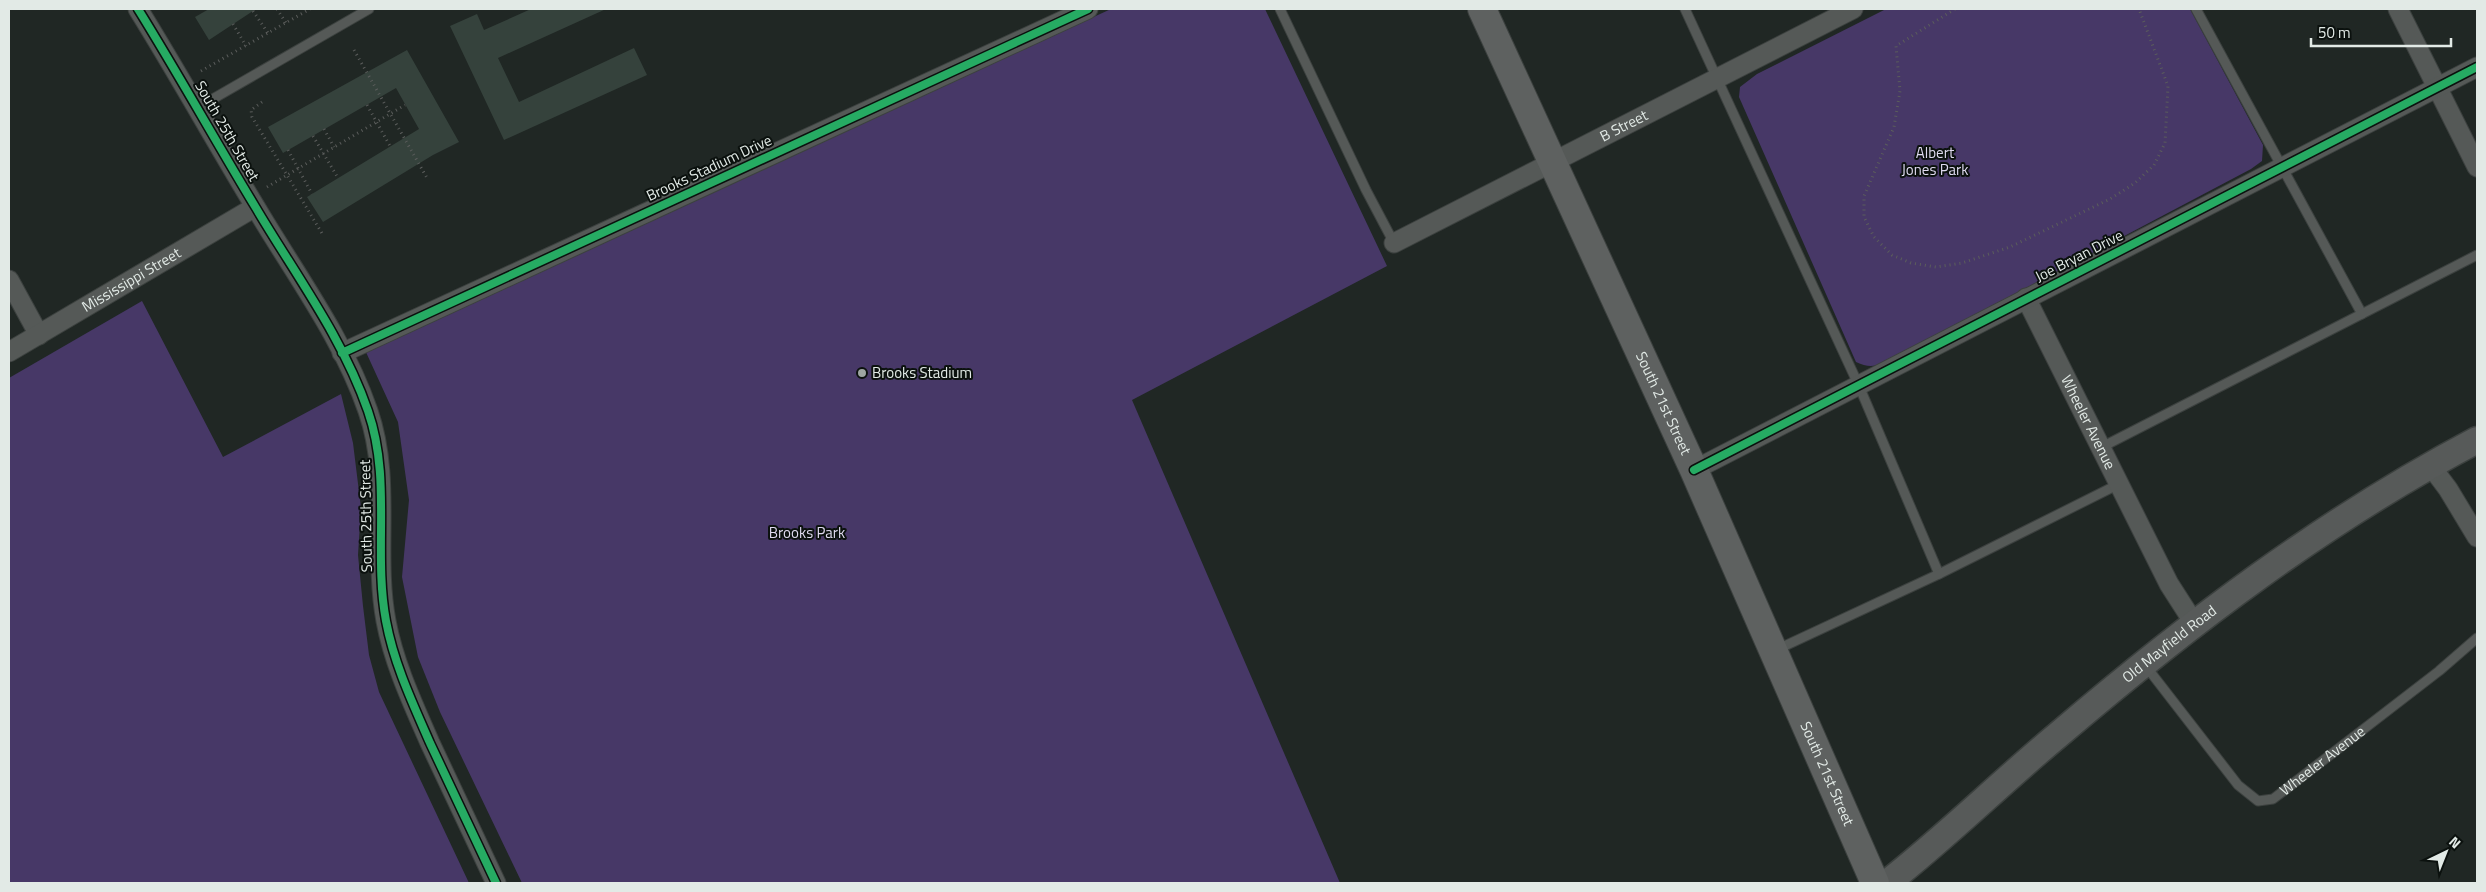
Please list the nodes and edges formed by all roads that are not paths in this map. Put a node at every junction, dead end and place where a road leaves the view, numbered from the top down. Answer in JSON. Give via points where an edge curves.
{"nodes":[{"id":1,"x":138,"y":9,"type":"edge"},
{"id":2,"x":369,"y":9,"type":"edge"},
{"id":3,"x":1088,"y":9,"type":"edge"},
{"id":4,"x":1280,"y":9,"type":"edge"},
{"id":5,"x":1482,"y":9,"type":"edge"},
{"id":6,"x":1685,"y":9,"type":"edge"},
{"id":7,"x":1853,"y":9,"type":"edge"},
{"id":8,"x":2196,"y":9,"type":"edge"},
{"id":9,"x":2398,"y":9,"type":"edge"},
{"id":10,"x":2477,"y":67,"type":"edge"},
{"id":11,"x":1718,"y":77,"type":"junction"},
{"id":12,"x":2438,"y":87,"type":"junction"},
{"id":13,"x":197,"y":108,"type":"junction"},
{"id":14,"x":1553,"y":160,"type":"junction"},
{"id":15,"x":2283,"y":167,"type":"junction"},
{"id":16,"x":2477,"y":167,"type":"edge"},
{"id":17,"x":255,"y":207,"type":"junction"},
{"id":18,"x":1394,"y":242,"type":"joint"},
{"id":19,"x":2477,"y":256,"type":"edge"},
{"id":20,"x":9,"y":280,"type":"edge"},
{"id":21,"x":2026,"y":298,"type":"junction"},
{"id":22,"x":2362,"y":314,"type":"junction"},
{"id":23,"x":39,"y":335,"type":"junction"},
{"id":24,"x":9,"y":352,"type":"edge"},
{"id":25,"x":342,"y":352,"type":"junction"},
{"id":26,"x":1859,"y":386,"type":"junction"},
{"id":27,"x":2477,"y":440,"type":"edge"},
{"id":28,"x":2100,"y":448,"type":"junction"},
{"id":29,"x":2430,"y":465,"type":"junction"},
{"id":30,"x":1694,"y":470,"type":"junction"},
{"id":31,"x":2119,"y":484,"type":"junction"},
{"id":32,"x":2477,"y":537,"type":"edge"},
{"id":33,"x":1939,"y":574,"type":"junction"},
{"id":34,"x":2194,"y":623,"type":"junction"},
{"id":35,"x":2477,"y":638,"type":"edge"},
{"id":36,"x":1774,"y":652,"type":"junction"},
{"id":37,"x":2143,"y":663,"type":"junction"},
{"id":38,"x":496,"y":883,"type":"edge"},
{"id":39,"x":1875,"y":883,"type":"edge"},
{"id":40,"x":1887,"y":883,"type":"edge"}],
"edges":[{"from":1,"to":13,"type":"street","name":"South 25th Street"},
{"from":2,"to":13,"type":"lane"},
{"from":3,"to":25,"type":"street","name":"Brooks Stadium Drive"},
{"from":4,"to":18,"type":"lane"},
{"from":5,"to":14,"type":"main road","name":"South 21st Street"},
{"from":6,"to":11,"type":"lane"},
{"from":7,"to":11,"type":"street","name":"B Street"},
{"from":8,"to":15,"type":"lane"},
{"from":9,"to":12,"type":"street"},
{"from":10,"to":12,"type":"street","name":"Joe Bryan Drive"},
{"from":11,"to":14,"type":"street","name":"B Street"},
{"from":11,"to":26,"type":"lane"},
{"from":12,"to":15,"type":"street","name":"Joe Bryan Drive"},
{"from":12,"to":16,"type":"street"},
{"from":13,"to":17,"type":"street","name":"South 25th Street"},
{"from":14,"to":18,"type":"street","name":"B Street"},
{"from":14,"to":30,"type":"main road","name":"South 21st Street"},
{"from":15,"to":21,"type":"street","name":"Joe Bryan Drive"},
{"from":15,"to":22,"type":"lane"},
{"from":17,"to":23,"type":"street","name":"Mississippi Street"},
{"from":17,"to":25,"type":"street","name":"South 25th Street"},
{"from":19,"to":22,"type":"lane"},
{"from":20,"to":23,"type":"street"},
{"from":21,"to":26,"type":"street","name":"Joe Bryan Drive"},
{"from":21,"to":28,"type":"street","name":"Wheeler Avenue"},
{"from":22,"to":28,"type":"lane"},
{"from":23,"to":24,"type":"street","name":"Mississippi Street"},
{"from":25,"to":38,"type":"street","name":"South 25th Street","via":[[357,382],[378,446],[382,587],[395,656],[421,723]]},
{"from":26,"to":30,"type":"street","name":"Joe Bryan Drive"},
{"from":26,"to":33,"type":"lane"},
{"from":27,"to":29,"type":"street","name":"Old Mayfield Road"},
{"from":28,"to":31,"type":"street","name":"Wheeler Avenue"},
{"from":29,"to":32,"type":"street"},
{"from":29,"to":34,"type":"street","name":"Old Mayfield Road","via":[[2330,526]]},
{"from":30,"to":36,"type":"main road","name":"South 21st Street"},
{"from":31,"to":33,"type":"lane"},
{"from":31,"to":34,"type":"street","name":"Wheeler Avenue","via":[[2169,584]]},
{"from":33,"to":36,"type":"lane"},
{"from":34,"to":37,"type":"street","name":"Old Mayfield Road"},
{"from":35,"to":37,"type":"lane","name":"Wheeler Avenue","via":[[2273,799],[2258,801],[2238,785]]},
{"from":36,"to":39,"type":"main road","name":"South 21st Street"},
{"from":37,"to":40,"type":"street","name":"Old Mayfield Road"}]}
